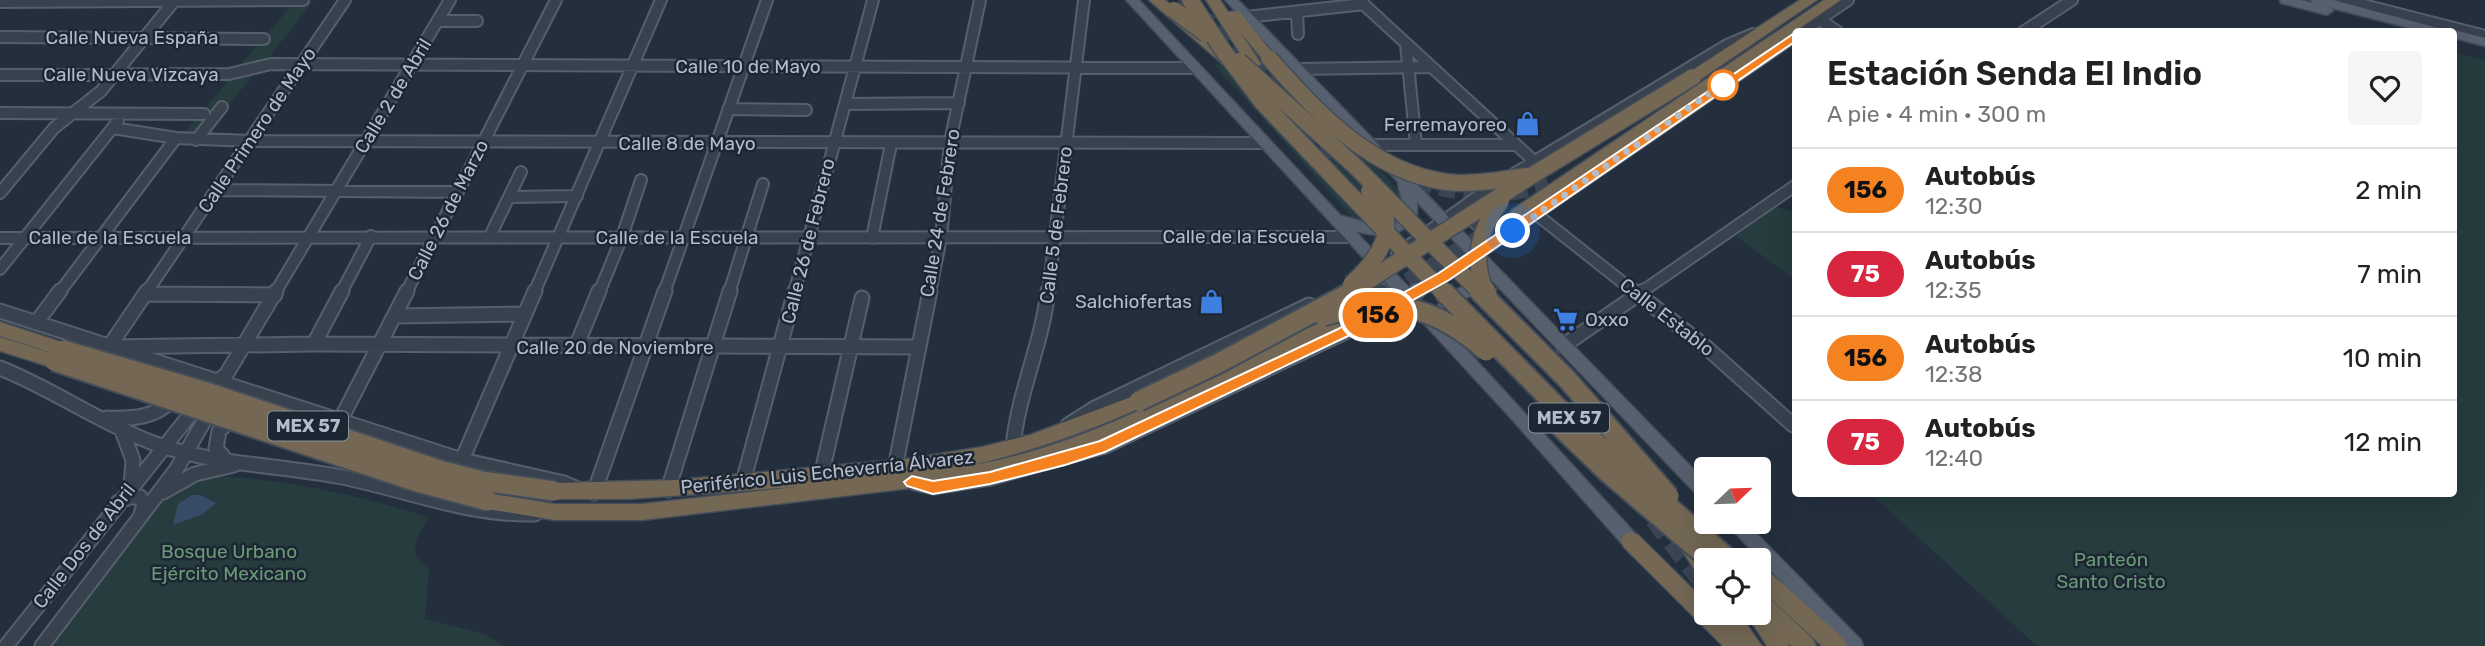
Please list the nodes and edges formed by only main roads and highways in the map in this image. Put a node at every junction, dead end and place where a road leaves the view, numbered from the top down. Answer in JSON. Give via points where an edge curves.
{"nodes":[{"id":1,"x":1132,"y":0,"type":"edge"},
{"id":2,"x":1158,"y":0,"type":"edge"},
{"id":3,"x":1190,"y":0,"type":"edge"},
{"id":4,"x":1213,"y":0,"type":"edge"},
{"id":5,"x":1223,"y":0,"type":"edge"},
{"id":6,"x":1231,"y":0,"type":"edge"},
{"id":7,"x":1834,"y":0,"type":"edge"},
{"id":8,"x":2286,"y":0,"type":"edge"},
{"id":9,"x":2318,"y":0,"type":"edge"},
{"id":10,"x":1814,"y":12,"type":"edge"},
{"id":11,"x":1175,"y":14,"type":"junction"},
{"id":12,"x":2394,"y":28,"type":"edge"},
{"id":13,"x":2427,"y":28,"type":"edge"},
{"id":14,"x":2457,"y":35,"type":"edge"},
{"id":15,"x":2485,"y":42,"type":"edge"},
{"id":16,"x":2457,"y":43,"type":"edge"},
{"id":17,"x":2485,"y":50,"type":"edge"},
{"id":18,"x":1262,"y":61,"type":"junction"},
{"id":19,"x":1631,"y":136,"type":"junction"},
{"id":20,"x":1540,"y":173,"type":"junction"},
{"id":21,"x":1399,"y":174,"type":"junction"},
{"id":22,"x":1510,"y":190,"type":"junction"},
{"id":23,"x":1518,"y":214,"type":"tunnel mouth"},
{"id":24,"x":1334,"y":217,"type":"junction"},
{"id":25,"x":1539,"y":322,"type":"junction"},
{"id":26,"x":1289,"y":325,"type":"junction"},
{"id":27,"x":1331,"y":326,"type":"tunnel mouth"},
{"id":28,"x":0,"y":329,"type":"edge"},
{"id":29,"x":1270,"y":335,"type":"junction"},
{"id":30,"x":0,"y":344,"type":"edge"},
{"id":31,"x":1461,"y":350,"type":"junction"},
{"id":32,"x":59,"y":356,"type":"junction"},
{"id":33,"x":1694,"y":482,"type":"edge"},
{"id":34,"x":1746,"y":534,"type":"edge"},
{"id":35,"x":1631,"y":541,"type":"junction"},
{"id":36,"x":1696,"y":548,"type":"edge"},
{"id":37,"x":1718,"y":548,"type":"edge"},
{"id":38,"x":1720,"y":548,"type":"edge"},
{"id":39,"x":1694,"y":553,"type":"edge"},
{"id":40,"x":1771,"y":586,"type":"edge"},
{"id":41,"x":1771,"y":596,"type":"edge"},
{"id":42,"x":1771,"y":613,"type":"edge"},
{"id":43,"x":1735,"y":625,"type":"edge"},
{"id":44,"x":1747,"y":625,"type":"edge"},
{"id":45,"x":1764,"y":625,"type":"edge"},
{"id":46,"x":1723,"y":646,"type":"edge"},
{"id":47,"x":1737,"y":646,"type":"edge"},
{"id":48,"x":1752,"y":646,"type":"edge"},
{"id":49,"x":1763,"y":646,"type":"edge"},
{"id":50,"x":1779,"y":646,"type":"edge"},
{"id":51,"x":1806,"y":646,"type":"edge"},
{"id":52,"x":1825,"y":646,"type":"edge"},
{"id":53,"x":1838,"y":646,"type":"edge"},
{"id":54,"x":1854,"y":646,"type":"edge"}],
"edges":[{"from":1,"to":24,"type":"main road"},
{"from":2,"to":11,"type":"highway"},
{"from":3,"to":37,"type":"highway","number":"MEX 57","bridge":true,"via":[[1262,102],[1418,265],[1571,421]]},
{"from":4,"to":18,"type":"highway"},
{"from":5,"to":18,"type":"highway"},
{"from":6,"to":21,"type":"main road"},
{"from":7,"to":10,"type":"highway","name":"Periférico Luis Echeverría Álvarez","number":"MEX 57"},
{"from":8,"to":12,"type":"main road"},
{"from":9,"to":13,"type":"main road"},
{"from":10,"to":19,"type":"highway","name":"Periférico Luis Echeverría Álvarez","number":"MEX 57"},
{"from":10,"to":20,"type":"highway","name":"Periférico Luis Echeverría Álvarez","number":"MEX 57","bridge":true,"via":[[1769,27]]},
{"from":11,"to":26,"type":"highway","bridge":true,"via":[[1290,111],[1366,187],[1385,215],[1382,243],[1368,268]]},
{"from":11,"to":38,"type":"highway","number":"MEX 57","bridge":true,"via":[[1283,98],[1601,415]]},
{"from":14,"to":15,"type":"main road"},
{"from":16,"to":17,"type":"main road"},
{"from":18,"to":20,"type":"highway","bridge":true,"via":[[1329,125],[1393,168],[1465,184]]},
{"from":19,"to":20,"type":"highway"},
{"from":19,"to":23,"type":"highway","name":"Periférico Luis Echeverría Álvarez","number":"MEX 57"},
{"from":20,"to":22,"type":"highway","name":"Periférico Luis Echeverría Álvarez","number":"MEX 57","bridge":true},
{"from":21,"to":24,"type":"main road","via":[[1410,215],[1398,226],[1368,231]]},
{"from":21,"to":25,"type":"main road"},
{"from":22,"to":26,"type":"highway","name":"Periférico Luis Echeverría Álvarez","number":"MEX 57","bridge":true,"via":[[1356,289]]},
{"from":22,"to":39,"type":"highway","bridge":true,"via":[[1485,223],[1477,248],[1485,290],[1589,411]]},
{"from":24,"to":31,"type":"main road"},
{"from":25,"to":31,"type":"main road","via":[[1490,292],[1465,291],[1446,304],[1444,312]]},
{"from":25,"to":33,"type":"main road"},
{"from":26,"to":29,"type":"highway","name":"Periférico Luis Echeverría Álvarez","number":"MEX 57","bridge":true},
{"from":27,"to":32,"type":"highway","name":"Periférico Luis Echeverría Álvarez","number":"MEX 57","bridge":true,"via":[[1138,422],[1080,445],[997,468],[642,512],[554,512],[488,501],[417,482]]},
{"from":28,"to":32,"type":"highway","name":"Periférico Luis Echeverría Álvarez","number":"MEX 57"},
{"from":29,"to":32,"type":"highway","name":"Periférico Luis Echeverría Álvarez","number":"MEX 57","bridge":true,"via":[[1139,401],[1013,447],[895,468],[590,493],[482,481],[443,471],[207,392]]},
{"from":29,"to":36,"type":"highway","bridge":true,"via":[[1374,304],[1411,307],[1447,320],[1473,338],[1606,472]]},
{"from":30,"to":32,"type":"highway","name":"Periférico Luis Echeverría Álvarez","number":"MEX 57"},
{"from":31,"to":35,"type":"main road"},
{"from":34,"to":54,"type":"main road"},
{"from":35,"to":46,"type":"main road"},
{"from":35,"to":47,"type":"highway"},
{"from":40,"to":53,"type":"highway"},
{"from":41,"to":52,"type":"highway"},
{"from":42,"to":51,"type":"highway"},
{"from":43,"to":48,"type":"highway"},
{"from":44,"to":49,"type":"highway"},
{"from":45,"to":50,"type":"highway"}]}
